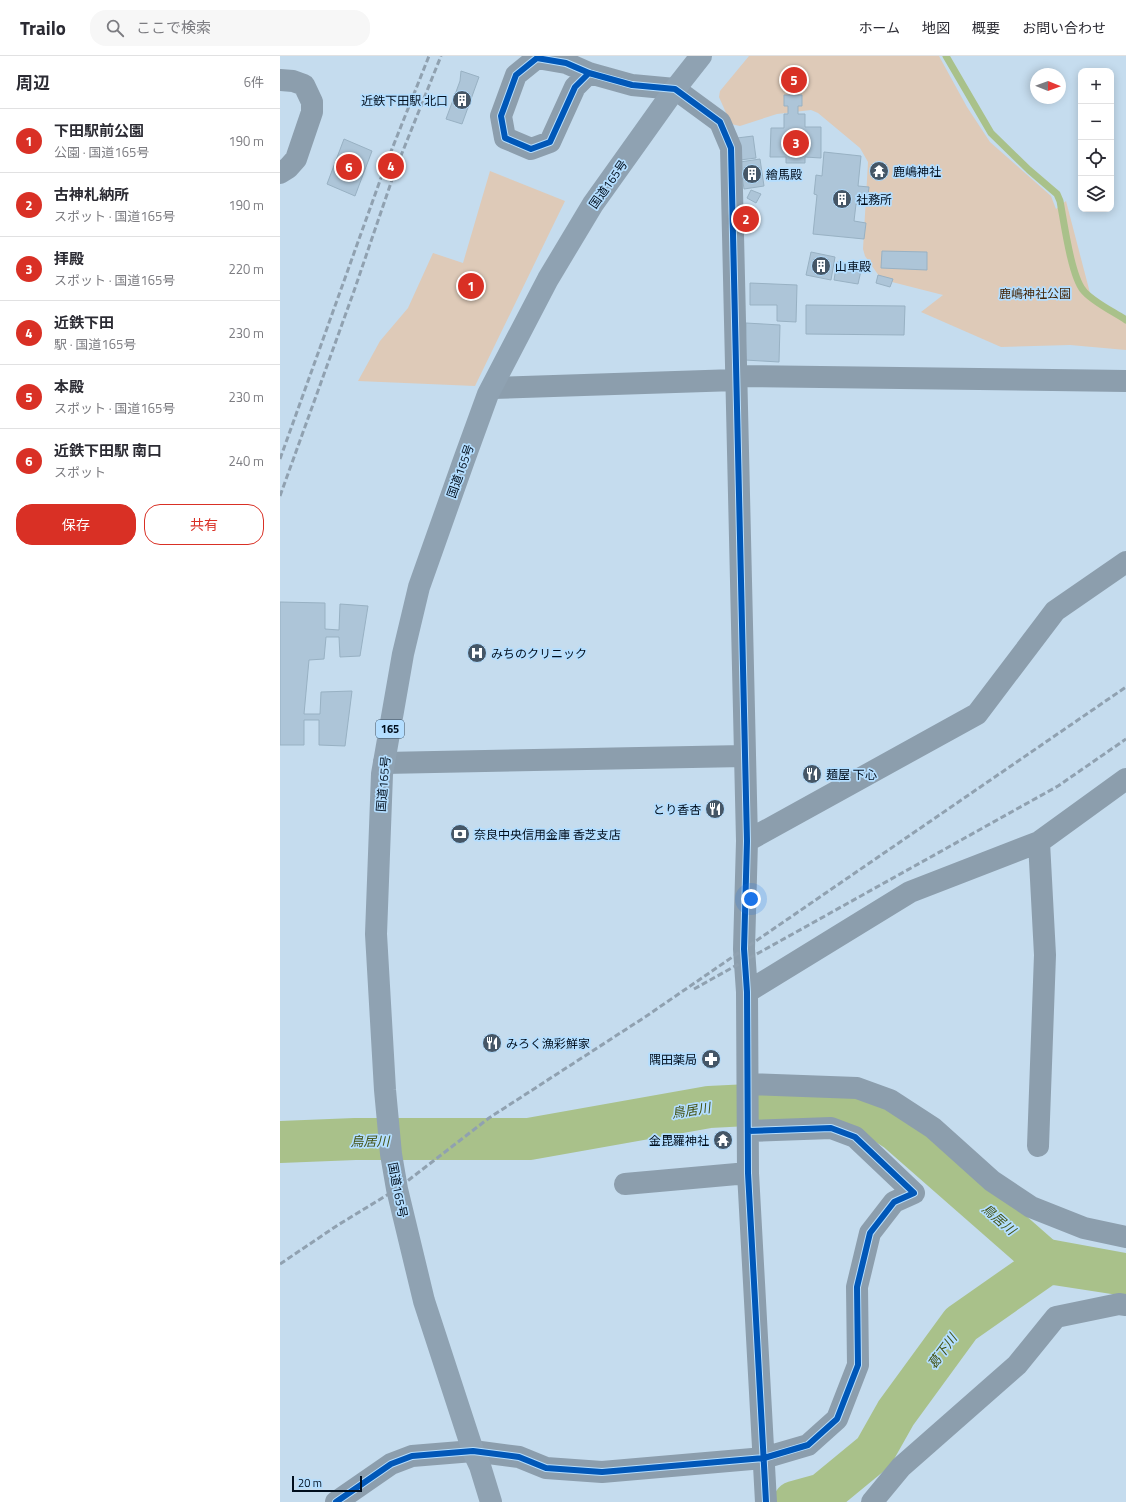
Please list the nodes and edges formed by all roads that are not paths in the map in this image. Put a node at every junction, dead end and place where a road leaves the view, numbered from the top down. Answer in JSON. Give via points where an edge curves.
{"nodes":[{"id":1,"x":701,"y":56,"type":"edge"},
{"id":2,"x":589,"y":73,"type":"dead end"},
{"id":3,"x":280,"y":80,"type":"edge"},
{"id":4,"x":675,"y":89,"type":"junction"},
{"id":5,"x":280,"y":173,"type":"edge"},
{"id":6,"x":736,"y":378,"type":"junction"},
{"id":7,"x":1126,"y":381,"type":"edge"},
{"id":8,"x":492,"y":388,"type":"junction"},
{"id":9,"x":1126,"y":562,"type":"edge"},
{"id":10,"x":744,"y":756,"type":"junction"},
{"id":11,"x":384,"y":763,"type":"junction"},
{"id":12,"x":1126,"y":779,"type":"edge"},
{"id":13,"x":747,"y":841,"type":"junction"},
{"id":14,"x":1039,"y":842,"type":"junction"},
{"id":15,"x":747,"y":992,"type":"junction"},
{"id":16,"x":748,"y":1084,"type":"junction"},
{"id":17,"x":748,"y":1131,"type":"junction"},
{"id":18,"x":1038,"y":1146,"type":"dead end"},
{"id":19,"x":748,"y":1173,"type":"junction"},
{"id":20,"x":625,"y":1184,"type":"dead end"},
{"id":21,"x":1126,"y":1237,"type":"edge"},
{"id":22,"x":1126,"y":1305,"type":"edge"},
{"id":23,"x":476,"y":1458,"type":"junction"},
{"id":24,"x":764,"y":1458,"type":"junction"},
{"id":25,"x":336,"y":1502,"type":"edge"},
{"id":26,"x":491,"y":1502,"type":"edge"},
{"id":27,"x":766,"y":1502,"type":"edge"},
{"id":28,"x":872,"y":1502,"type":"edge"}],
"edges":[{"from":1,"to":4,"type":"highway","name":"国道165号","number":"165"},
{"from":2,"to":4,"type":"street","via":[[632,85]]},
{"from":3,"to":5,"type":"street","via":[[304,85],[312,102],[312,112],[296,159]]},
{"from":4,"to":6,"type":"street","via":[[720,122],[731,148]]},
{"from":4,"to":8,"type":"highway","name":"国道165号","number":"165","via":[[593,204],[548,279]]},
{"from":6,"to":7,"type":"street"},
{"from":6,"to":8,"type":"street"},
{"from":6,"to":10,"type":"street"},
{"from":8,"to":11,"type":"highway","name":"国道165号","number":"165","via":[[419,586],[403,654]]},
{"from":9,"to":13,"type":"street","via":[[1055,611],[977,714]]},
{"from":10,"to":11,"type":"street"},
{"from":10,"to":13,"type":"street"},
{"from":11,"to":23,"type":"highway","name":"国道165号","number":"165","via":[[376,934],[391,1154],[424,1301]]},
{"from":12,"to":14,"type":"street"},
{"from":13,"to":15,"type":"street","via":[[744,949]]},
{"from":14,"to":15,"type":"street","via":[[910,892]]},
{"from":14,"to":18,"type":"street","via":[[1045,955]]},
{"from":15,"to":16,"type":"street"},
{"from":16,"to":17,"type":"street"},
{"from":16,"to":21,"type":"street","via":[[857,1088],[890,1100],[933,1128],[992,1181],[1031,1207],[1084,1228]]},
{"from":17,"to":19,"type":"street"},
{"from":17,"to":24,"type":"street","via":[[831,1128],[855,1137],[914,1193],[894,1202],[870,1233],[857,1287],[858,1365],[837,1420],[808,1445]]},
{"from":19,"to":20,"type":"street"},
{"from":19,"to":24,"type":"street"},
{"from":22,"to":28,"type":"street","via":[[1119,1304],[1056,1317],[1017,1365],[901,1466]]},
{"from":23,"to":24,"type":"street","via":[[519,1457],[546,1468],[602,1472]]},
{"from":23,"to":25,"type":"street","via":[[412,1456],[391,1464]]},
{"from":23,"to":26,"type":"highway","name":"国道165号","number":"165"},
{"from":24,"to":27,"type":"street"}]}
